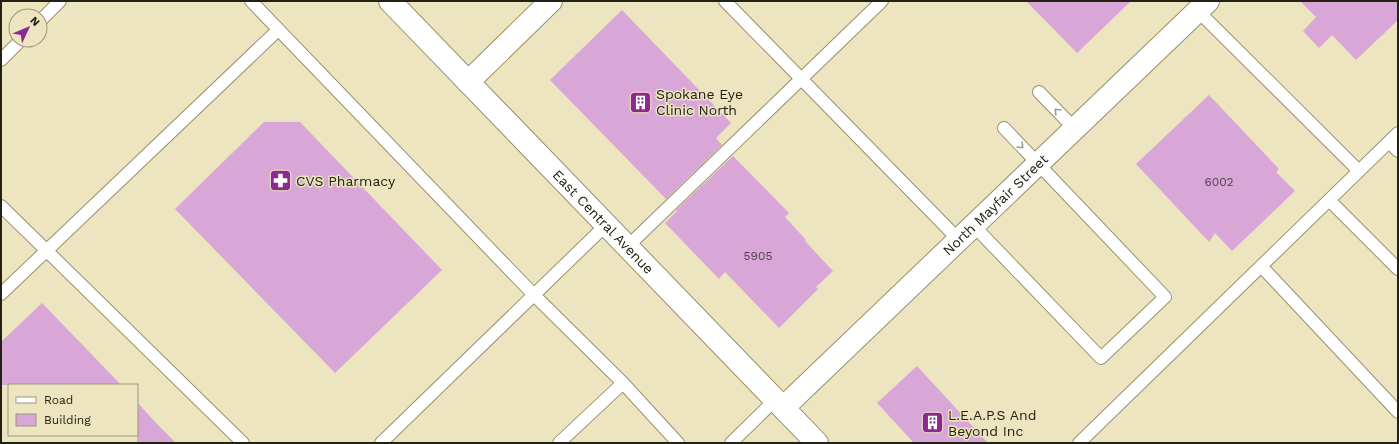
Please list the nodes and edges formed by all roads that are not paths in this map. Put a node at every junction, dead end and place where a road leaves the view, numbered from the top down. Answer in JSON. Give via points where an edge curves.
{"nodes":[{"id":1,"x":60,"y":1,"type":"edge"},
{"id":2,"x":251,"y":1,"type":"edge"},
{"id":3,"x":390,"y":1,"type":"edge"},
{"id":4,"x":551,"y":1,"type":"edge"},
{"id":5,"x":725,"y":1,"type":"edge"},
{"id":6,"x":882,"y":1,"type":"edge"},
{"id":7,"x":1203,"y":6,"type":"edge"},
{"id":8,"x":48,"y":13,"type":"edge"},
{"id":9,"x":278,"y":30,"type":"junction"},
{"id":10,"x":13,"y":48,"type":"edge"},
{"id":11,"x":1,"y":60,"type":"edge"},
{"id":12,"x":801,"y":79,"type":"junction"},
{"id":13,"x":468,"y":82,"type":"junction"},
{"id":14,"x":1039,"y":92,"type":"dead end"},
{"id":15,"x":1004,"y":128,"type":"dead end"},
{"id":16,"x":1075,"y":129,"type":"junction"},
{"id":17,"x":1398,"y":133,"type":"edge"},
{"id":18,"x":1389,"y":142,"type":"junction"},
{"id":19,"x":1398,"y":151,"type":"edge"},
{"id":20,"x":1038,"y":164,"type":"junction"},
{"id":21,"x":1359,"y":171,"type":"junction"},
{"id":22,"x":1329,"y":200,"type":"junction"},
{"id":23,"x":1,"y":206,"type":"edge"},
{"id":24,"x":606,"y":225,"type":"junction"},
{"id":25,"x":966,"y":232,"type":"junction"},
{"id":26,"x":627,"y":247,"type":"junction"},
{"id":27,"x":46,"y":251,"type":"junction"},
{"id":28,"x":1261,"y":266,"type":"junction"},
{"id":29,"x":1398,"y":269,"type":"edge"},
{"id":30,"x":1,"y":294,"type":"edge"},
{"id":31,"x":534,"y":295,"type":"junction"},
{"id":32,"x":623,"y":383,"type":"junction"},
{"id":33,"x":779,"y":404,"type":"junction"},
{"id":34,"x":1398,"y":412,"type":"edge"},
{"id":35,"x":243,"y":443,"type":"edge"},
{"id":36,"x":381,"y":443,"type":"edge"},
{"id":37,"x":559,"y":443,"type":"edge"},
{"id":38,"x":678,"y":443,"type":"edge"},
{"id":39,"x":731,"y":443,"type":"edge"},
{"id":40,"x":817,"y":443,"type":"edge"},
{"id":41,"x":1079,"y":443,"type":"edge"}],
"edges":[{"from":1,"to":8,"type":"lane"},
{"from":2,"to":9,"type":"lane"},
{"from":3,"to":13,"type":"street","name":"East Central Avenue"},
{"from":4,"to":13,"type":"street"},
{"from":5,"to":12,"type":"lane"},
{"from":6,"to":12,"type":"lane"},
{"from":7,"to":16,"type":"street","name":"North Mayfair Street"},
{"from":7,"to":21,"type":"lane"},
{"from":9,"to":27,"type":"lane"},
{"from":9,"to":31,"type":"lane"},
{"from":10,"to":11,"type":"lane"},
{"from":12,"to":25,"type":"lane"},
{"from":12,"to":26,"type":"lane"},
{"from":13,"to":24,"type":"street","name":"East Central Avenue"},
{"from":16,"to":14,"type":"lane","one_way":true},
{"from":15,"to":20,"type":"lane","one_way":true},
{"from":16,"to":20,"type":"street","name":"North Mayfair Street"},
{"from":17,"to":18,"type":"lane"},
{"from":18,"to":19,"type":"lane"},
{"from":18,"to":21,"type":"lane"},
{"from":20,"to":25,"type":"street","name":"North Mayfair Street"},
{"from":20,"to":25,"type":"lane","via":[[1165,297],[1101,358]]},
{"from":21,"to":22,"type":"lane"},
{"from":22,"to":28,"type":"lane"},
{"from":22,"to":29,"type":"lane"},
{"from":23,"to":27,"type":"lane"},
{"from":24,"to":26,"type":"street","name":"East Central Avenue"},
{"from":24,"to":31,"type":"lane"},
{"from":25,"to":33,"type":"street","name":"North Mayfair Street"},
{"from":26,"to":33,"type":"street","name":"East Central Avenue"},
{"from":27,"to":30,"type":"lane"},
{"from":27,"to":35,"type":"lane"},
{"from":28,"to":34,"type":"lane"},
{"from":28,"to":41,"type":"lane"},
{"from":31,"to":32,"type":"lane"},
{"from":31,"to":36,"type":"lane"},
{"from":32,"to":37,"type":"lane"},
{"from":32,"to":38,"type":"lane"},
{"from":33,"to":39,"type":"lane"},
{"from":33,"to":40,"type":"street","name":"East Central Avenue"}]}
